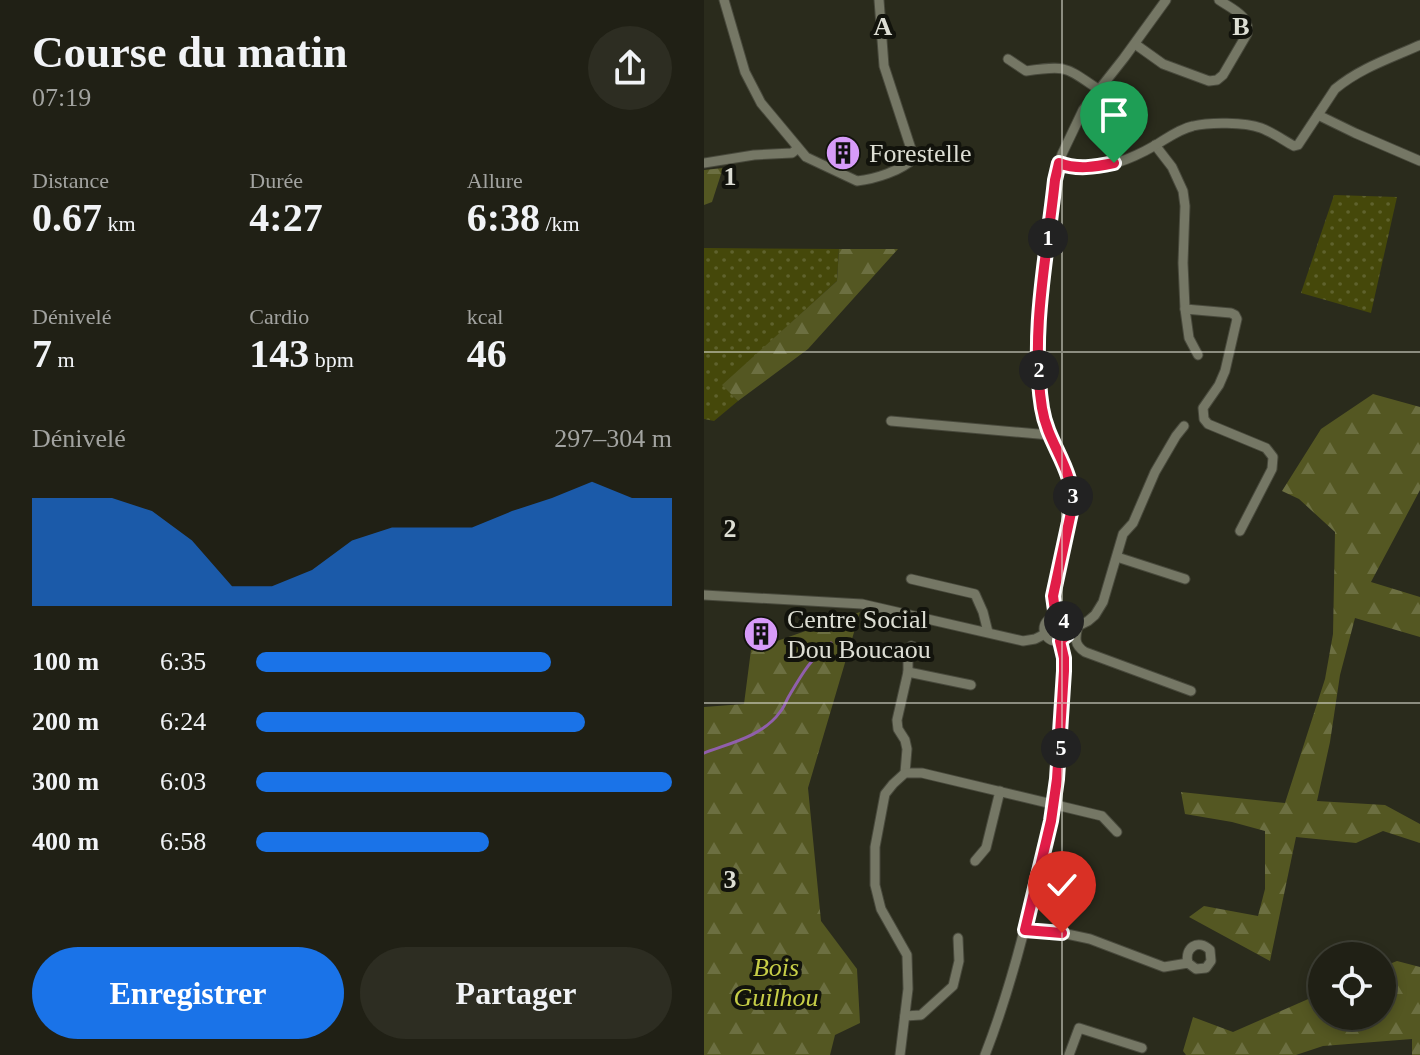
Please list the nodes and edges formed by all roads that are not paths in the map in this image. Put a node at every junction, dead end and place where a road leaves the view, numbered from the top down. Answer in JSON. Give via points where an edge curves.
{"nodes":[{"id":1,"x":724,"y":0,"type":"edge"},
{"id":2,"x":879,"y":0,"type":"edge"},
{"id":3,"x":1166,"y":0,"type":"edge"},
{"id":4,"x":1219,"y":0,"type":"edge"},
{"id":5,"x":1135,"y":44,"type":"junction"},
{"id":6,"x":1420,"y":45,"type":"edge"},
{"id":7,"x":1008,"y":59,"type":"dead end"},
{"id":8,"x":1098,"y":89,"type":"junction"},
{"id":9,"x":1318,"y":115,"type":"junction"},
{"id":10,"x":1155,"y":145,"type":"junction"},
{"id":11,"x":797,"y":149,"type":"junction"},
{"id":12,"x":1420,"y":161,"type":"edge"},
{"id":13,"x":704,"y":163,"type":"edge"},
{"id":14,"x":1059,"y":163,"type":"junction"},
{"id":15,"x":1185,"y":309,"type":"junction"},
{"id":16,"x":1198,"y":355,"type":"dead end"},
{"id":17,"x":891,"y":421,"type":"dead end"},
{"id":18,"x":1184,"y":426,"type":"dead end"},
{"id":19,"x":1050,"y":435,"type":"junction"},
{"id":20,"x":1240,"y":531,"type":"dead end"},
{"id":21,"x":1117,"y":557,"type":"junction"},
{"id":22,"x":911,"y":579,"type":"dead end"},
{"id":23,"x":1185,"y":579,"type":"dead end"},
{"id":24,"x":704,"y":595,"type":"edge"},
{"id":25,"x":1056,"y":618,"type":"junction"},
{"id":26,"x":1073,"y":627,"type":"junction"},
{"id":27,"x":988,"y":632,"type":"junction"},
{"id":28,"x":1045,"y":634,"type":"junction"},
{"id":29,"x":1060,"y":641,"type":"junction"},
{"id":30,"x":919,"y":649,"type":"dead end"},
{"id":31,"x":908,"y":672,"type":"junction"},
{"id":32,"x":971,"y":685,"type":"dead end"},
{"id":33,"x":1191,"y":691,"type":"dead end"},
{"id":34,"x":905,"y":773,"type":"junction"},
{"id":35,"x":1000,"y":791,"type":"junction"},
{"id":36,"x":1054,"y":805,"type":"junction"},
{"id":37,"x":1117,"y":832,"type":"dead end"},
{"id":38,"x":975,"y":861,"type":"dead end"},
{"id":39,"x":1025,"y":930,"type":"junction"},
{"id":40,"x":958,"y":938,"type":"dead end"},
{"id":41,"x":1188,"y":963,"type":"dead end"},
{"id":42,"x":905,"y":1016,"type":"junction"},
{"id":43,"x":1142,"y":1048,"type":"dead end"},
{"id":44,"x":900,"y":1055,"type":"edge"},
{"id":45,"x":985,"y":1055,"type":"edge"},
{"id":46,"x":1069,"y":1055,"type":"edge"}],
"edges":[{"from":1,"to":11,"type":"street","via":[[750,85]]},
{"from":2,"to":11,"type":"street","via":[[884,66],[914,158],[857,181]]},
{"from":3,"to":5,"type":"street"},
{"from":4,"to":5,"type":"street","via":[[1249,28],[1217,80],[1163,64]]},
{"from":5,"to":8,"type":"street"},
{"from":6,"to":9,"type":"street","via":[[1344,82]]},
{"from":7,"to":8,"type":"street","via":[[1026,71],[1067,69]]},
{"from":8,"to":14,"type":"street"},
{"from":9,"to":10,"type":"street","via":[[1294,146],[1261,128],[1212,124],[1183,129]]},
{"from":9,"to":12,"type":"street"},
{"from":10,"to":14,"type":"street","via":[[1095,168]]},
{"from":10,"to":15,"type":"street","via":[[1183,191]]},
{"from":11,"to":13,"type":"street"},
{"from":14,"to":19,"type":"street","via":[[1038,333],[1042,410]]},
{"from":15,"to":16,"type":"street","via":[[1189,338]]},
{"from":15,"to":20,"type":"street","via":[[1235,315],[1225,371],[1203,408],[1204,419],[1266,448],[1273,457]]},
{"from":17,"to":19,"type":"street"},
{"from":18,"to":21,"type":"street","via":[[1123,534]]},
{"from":19,"to":25,"type":"street","via":[[1069,473],[1073,497],[1053,596]]},
{"from":21,"to":23,"type":"street"},
{"from":21,"to":26,"type":"street","via":[[1095,615]]},
{"from":22,"to":27,"type":"street","via":[[975,594]]},
{"from":24,"to":27,"type":"street","via":[[862,604]]},
{"from":25,"to":26,"type":"street"},
{"from":25,"to":28,"type":"street","via":[[1046,623]]},
{"from":26,"to":29,"type":"street"},
{"from":26,"to":33,"type":"street","via":[[1076,645],[1085,652]]},
{"from":27,"to":28,"type":"street","via":[[1023,641]]},
{"from":28,"to":29,"type":"street"},
{"from":29,"to":36,"type":"street","via":[[1063,700]]},
{"from":30,"to":31,"type":"street","via":[[911,646],[908,652]]},
{"from":31,"to":32,"type":"street"},
{"from":31,"to":34,"type":"street","via":[[897,720],[907,749]]},
{"from":34,"to":35,"type":"street"},
{"from":34,"to":42,"type":"street","via":[[885,794],[875,847],[875,885],[881,909],[907,955]]},
{"from":35,"to":36,"type":"street"},
{"from":35,"to":38,"type":"street","via":[[986,848]]},
{"from":36,"to":37,"type":"street","via":[[1102,816]]},
{"from":36,"to":39,"type":"street"},
{"from":39,"to":41,"type":"street","via":[[1090,939],[1164,967]]},
{"from":39,"to":45,"type":"street"},
{"from":40,"to":42,"type":"street","via":[[953,986],[921,1015]]},
{"from":42,"to":44,"type":"street"},
{"from":43,"to":46,"type":"street","via":[[1079,1028]]}]}
